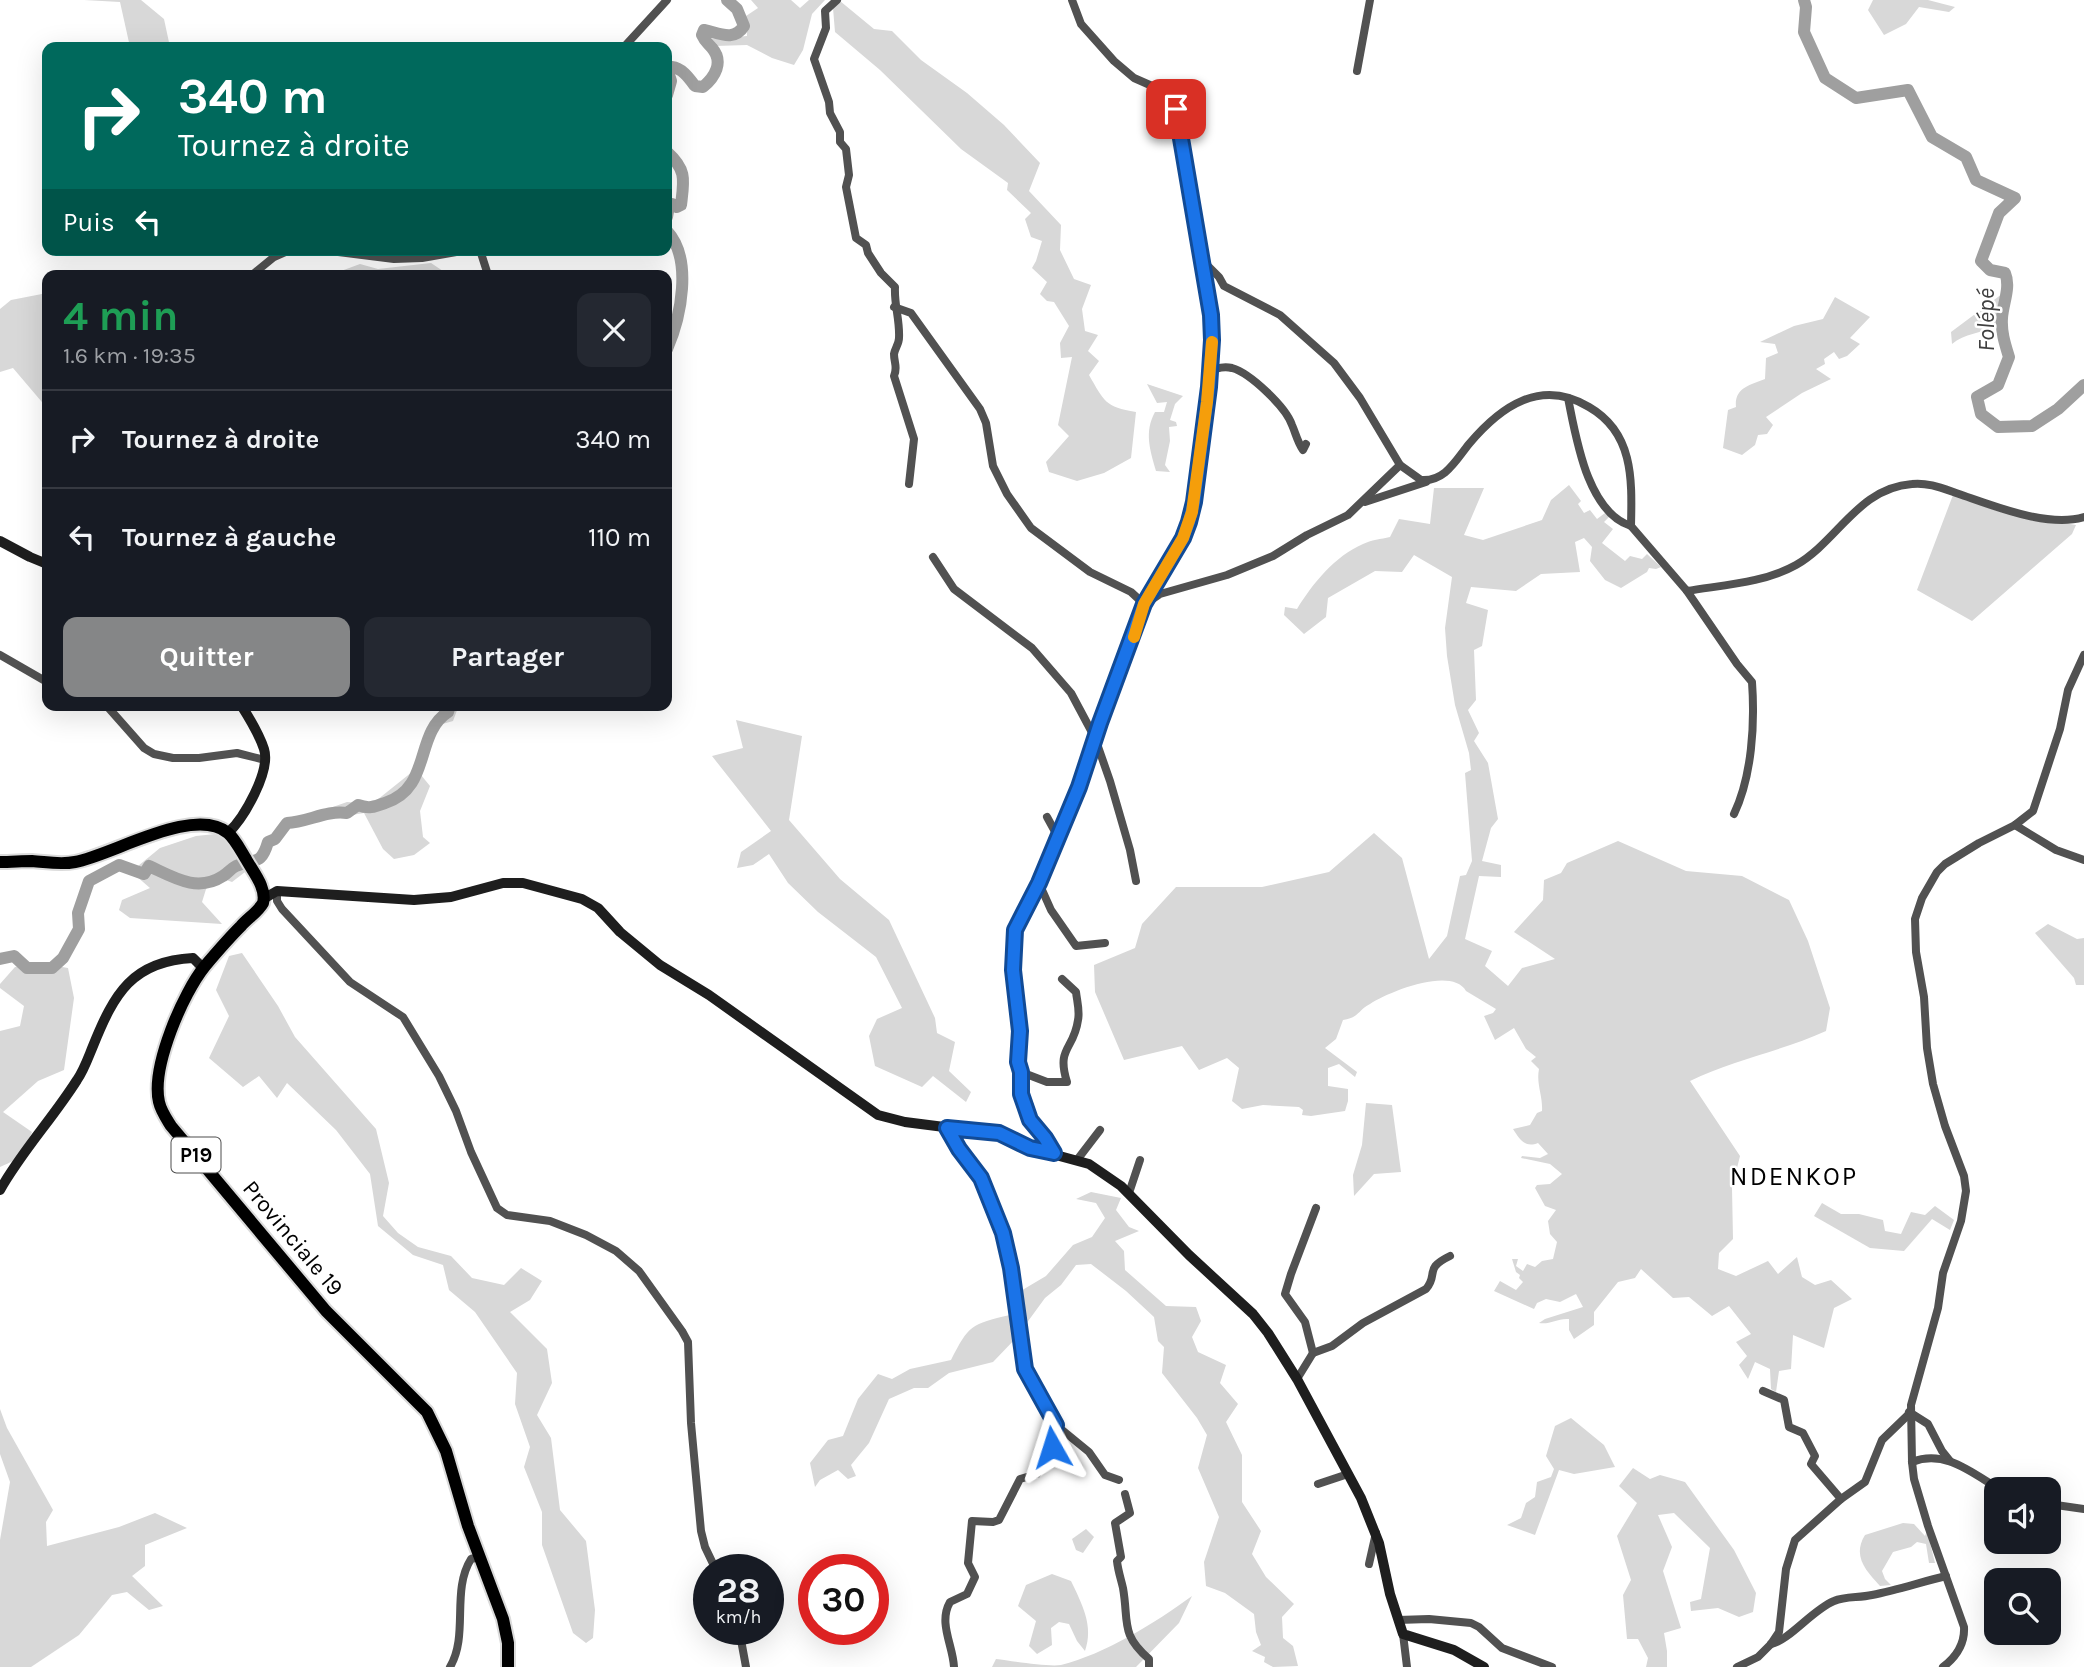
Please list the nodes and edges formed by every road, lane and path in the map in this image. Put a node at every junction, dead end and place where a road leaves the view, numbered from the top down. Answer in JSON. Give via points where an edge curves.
{"nodes":[{"id":1,"x":667,"y":0,"type":"edge"},
{"id":2,"x":836,"y":0,"type":"edge"},
{"id":3,"x":1072,"y":0,"type":"edge"},
{"id":4,"x":1370,"y":0,"type":"edge"},
{"id":5,"x":629,"y":42,"type":"edge"},
{"id":6,"x":1357,"y":71,"type":"dead end"},
{"id":7,"x":276,"y":256,"type":"edge"},
{"id":8,"x":370,"y":256,"type":"edge"},
{"id":9,"x":434,"y":256,"type":"edge"},
{"id":10,"x":1203,"y":261,"type":"junction"},
{"id":11,"x":257,"y":270,"type":"edge"},
{"id":12,"x":894,"y":307,"type":"junction"},
{"id":13,"x":1210,"y":371,"type":"junction"},
{"id":14,"x":1568,"y":398,"type":"junction"},
{"id":15,"x":1306,"y":444,"type":"dead end"},
{"id":16,"x":1400,"y":465,"type":"junction"},
{"id":17,"x":1428,"y":481,"type":"junction"},
{"id":18,"x":909,"y":484,"type":"dead end"},
{"id":19,"x":1362,"y":503,"type":"junction"},
{"id":20,"x":2084,"y":517,"type":"edge"},
{"id":21,"x":1630,"y":526,"type":"junction"},
{"id":22,"x":0,"y":541,"type":"edge"},
{"id":23,"x":933,"y":557,"type":"dead end"},
{"id":24,"x":42,"y":562,"type":"edge"},
{"id":25,"x":1687,"y":591,"type":"junction"},
{"id":26,"x":1144,"y":604,"type":"junction"},
{"id":27,"x":0,"y":655,"type":"edge"},
{"id":28,"x":2084,"y":655,"type":"edge"},
{"id":29,"x":42,"y":679,"type":"edge"},
{"id":30,"x":111,"y":711,"type":"edge"},
{"id":31,"x":244,"y":711,"type":"edge"},
{"id":32,"x":1095,"y":738,"type":"junction"},
{"id":33,"x":265,"y":760,"type":"junction"},
{"id":34,"x":1734,"y":814,"type":"dead end"},
{"id":35,"x":1047,"y":817,"type":"dead end"},
{"id":36,"x":2015,"y":825,"type":"junction"},
{"id":37,"x":228,"y":833,"type":"junction"},
{"id":38,"x":1058,"y":837,"type":"junction"},
{"id":39,"x":2084,"y":860,"type":"edge"},
{"id":40,"x":0,"y":862,"type":"edge"},
{"id":41,"x":1136,"y":881,"type":"dead end"},
{"id":42,"x":1039,"y":883,"type":"junction"},
{"id":43,"x":278,"y":891,"type":"junction"},
{"id":44,"x":265,"y":898,"type":"junction"},
{"id":45,"x":1105,"y":943,"type":"dead end"},
{"id":46,"x":203,"y":968,"type":"junction"},
{"id":47,"x":1062,"y":979,"type":"dead end"},
{"id":48,"x":1021,"y":1072,"type":"junction"},
{"id":49,"x":947,"y":1128,"type":"junction"},
{"id":50,"x":1100,"y":1130,"type":"dead end"},
{"id":51,"x":1054,"y":1153,"type":"junction"},
{"id":52,"x":1077,"y":1160,"type":"junction"},
{"id":53,"x":1140,"y":1160,"type":"dead end"},
{"id":54,"x":0,"y":1190,"type":"edge"},
{"id":55,"x":1129,"y":1193,"type":"junction"},
{"id":56,"x":1315,"y":1208,"type":"dead end"},
{"id":57,"x":1450,"y":1256,"type":"dead end"},
{"id":58,"x":1313,"y":1353,"type":"junction"},
{"id":59,"x":1297,"y":1379,"type":"junction"},
{"id":60,"x":1763,"y":1391,"type":"dead end"},
{"id":61,"x":1909,"y":1413,"type":"junction"},
{"id":62,"x":1056,"y":1425,"type":"junction"},
{"id":63,"x":1951,"y":1461,"type":"junction"},
{"id":64,"x":1912,"y":1462,"type":"junction"},
{"id":65,"x":1348,"y":1474,"type":"junction"},
{"id":66,"x":1119,"y":1480,"type":"dead end"},
{"id":67,"x":1984,"y":1480,"type":"edge"},
{"id":68,"x":1318,"y":1484,"type":"dead end"},
{"id":69,"x":1125,"y":1494,"type":"dead end"},
{"id":70,"x":1840,"y":1499,"type":"junction"},
{"id":71,"x":2061,"y":1506,"type":"edge"},
{"id":72,"x":2084,"y":1510,"type":"edge"},
{"id":73,"x":1376,"y":1533,"type":"junction"},
{"id":74,"x":708,"y":1554,"type":"edge"},
{"id":75,"x":479,"y":1557,"type":"junction"},
{"id":76,"x":1368,"y":1564,"type":"dead end"},
{"id":77,"x":1946,"y":1576,"type":"junction"},
{"id":78,"x":1398,"y":1620,"type":"junction"},
{"id":79,"x":1403,"y":1634,"type":"junction"},
{"id":80,"x":1771,"y":1644,"type":"junction"},
{"id":81,"x":742,"y":1645,"type":"edge"},
{"id":82,"x":450,"y":1667,"type":"edge"},
{"id":83,"x":508,"y":1667,"type":"edge"},
{"id":84,"x":746,"y":1667,"type":"edge"},
{"id":85,"x":954,"y":1667,"type":"edge"},
{"id":86,"x":1149,"y":1667,"type":"edge"},
{"id":87,"x":1408,"y":1667,"type":"edge"},
{"id":88,"x":1484,"y":1667,"type":"edge"},
{"id":89,"x":1552,"y":1667,"type":"edge"},
{"id":90,"x":1737,"y":1667,"type":"edge"},
{"id":91,"x":1943,"y":1667,"type":"edge"}],
"edges":[{"from":1,"to":5,"type":"street"},
{"from":2,"to":12,"type":"street","via":[[825,11],[826,28],[814,59],[846,149],[846,187],[856,238],[895,287]]},
{"from":3,"to":10,"type":"street","via":[[1080,24],[1114,61],[1134,78],[1171,96]]},
{"from":4,"to":6,"type":"street"},
{"from":7,"to":11,"type":"street"},
{"from":8,"to":9,"type":"street"},
{"from":10,"to":13,"type":"street","via":[[1212,327]]},
{"from":10,"to":16,"type":"street","via":[[1224,286],[1280,315],[1334,363]]},
{"from":12,"to":18,"type":"street","via":[[900,341],[894,355],[898,367],[894,376],[914,439]]},
{"from":12,"to":26,"type":"street","via":[[911,313],[980,409],[993,466],[1031,528],[1090,572],[1131,592]]},
{"from":13,"to":15,"type":"street","via":[[1223,367],[1245,373],[1282,407],[1303,450]]},
{"from":13,"to":26,"type":"street","via":[[1189,522]]},
{"from":14,"to":17,"type":"street","via":[[1543,394],[1508,408],[1444,474]]},
{"from":14,"to":21,"type":"street","via":[[1580,452],[1593,484],[1606,510]]},
{"from":14,"to":21,"type":"street","via":[[1600,413],[1622,442],[1633,495]]},
{"from":16,"to":17,"type":"street"},
{"from":16,"to":19,"type":"street"},
{"from":17,"to":19,"type":"street"},
{"from":19,"to":26,"type":"street","via":[[1273,556],[1227,575],[1163,592]]},
{"from":20,"to":25,"type":"street","via":[[2062,520],[2021,513],[1910,484],[1884,491],[1858,506],[1823,545],[1790,568]]},
{"from":21,"to":25,"type":"street"},
{"from":22,"to":24,"type":"street"},
{"from":23,"to":32,"type":"street","via":[[954,589],[1032,648],[1071,693]]},
{"from":25,"to":34,"type":"street","via":[[1752,682],[1750,747]]},
{"from":26,"to":32,"type":"street"},
{"from":27,"to":29,"type":"street"},
{"from":28,"to":36,"type":"street","via":[[2068,690],[2034,809]]},
{"from":30,"to":33,"type":"street","via":[[154,754],[199,758],[237,753]]},
{"from":31,"to":33,"type":"street"},
{"from":32,"to":38,"type":"street"},
{"from":32,"to":41,"type":"street"},
{"from":33,"to":37,"type":"street","via":[[246,811]]},
{"from":35,"to":38,"type":"street"},
{"from":36,"to":39,"type":"street","via":[[2056,850]]},
{"from":36,"to":61,"type":"street","via":[[1945,864],[1917,908],[1916,952],[1933,1084],[1966,1191]]},
{"from":37,"to":40,"type":"main road","via":[[200,822],[162,830],[73,863]]},
{"from":37,"to":44,"type":"main road"},
{"from":38,"to":42,"type":"street"},
{"from":42,"to":45,"type":"street","via":[[1076,946]]},
{"from":42,"to":48,"type":"street","via":[[1015,930],[1013,970]]},
{"from":43,"to":44,"type":"street"},
{"from":43,"to":49,"type":"street","via":[[414,900],[523,883],[565,893],[598,908],[660,965],[867,1109],[889,1118]]},
{"from":43,"to":74,"type":"street","via":[[282,909],[350,982],[403,1017],[439,1076],[497,1209],[507,1215],[550,1221],[616,1251],[639,1271],[682,1331],[688,1342],[701,1531]]},
{"from":44,"to":46,"type":"main road","name":"Provinciale 19","number":"P19","via":[[261,908]]},
{"from":46,"to":54,"type":"street","via":[[193,958],[183,958],[150,966],[128,982],[108,1009],[79,1079]]},
{"from":46,"to":75,"type":"main road","name":"Provinciale 19","number":"P19","via":[[167,1043],[159,1080],[162,1111],[326,1311],[427,1412],[446,1451]]},
{"from":47,"to":48,"type":"street","via":[[1076,992],[1079,1019],[1063,1054],[1067,1082],[1047,1082]]},
{"from":48,"to":51,"type":"street","via":[[1021,1094],[1030,1120]]},
{"from":49,"to":51,"type":"street","via":[[999,1133],[1030,1148]]},
{"from":49,"to":62,"type":"street","via":[[989,1194],[1011,1268],[1026,1374]]},
{"from":50,"to":52,"type":"street"},
{"from":51,"to":52,"type":"street"},
{"from":52,"to":55,"type":"street","via":[[1102,1171]]},
{"from":53,"to":55,"type":"street"},
{"from":55,"to":59,"type":"street","via":[[1253,1314]]},
{"from":56,"to":58,"type":"street","via":[[1285,1294],[1305,1322]]},
{"from":57,"to":58,"type":"street","via":[[1433,1267],[1426,1289]]},
{"from":58,"to":59,"type":"street"},
{"from":59,"to":65,"type":"street"},
{"from":60,"to":70,"type":"street","via":[[1784,1399],[1789,1427],[1803,1433],[1815,1457],[1811,1464]]},
{"from":61,"to":63,"type":"street","via":[[1931,1429]]},
{"from":61,"to":64,"type":"street"},
{"from":61,"to":70,"type":"street","via":[[1882,1440],[1865,1482]]},
{"from":62,"to":66,"type":"street","via":[[1089,1452],[1105,1475]]},
{"from":62,"to":85,"type":"street","via":[[1052,1447],[1037,1474],[1020,1479],[999,1520],[972,1521],[968,1563],[975,1577],[967,1594],[950,1602],[945,1612]]},
{"from":63,"to":64,"type":"street","via":[[1928,1458]]},
{"from":63,"to":67,"type":"street"},
{"from":64,"to":77,"type":"street"},
{"from":65,"to":68,"type":"street"},
{"from":65,"to":73,"type":"street"},
{"from":69,"to":86,"type":"street","via":[[1130,1513],[1115,1523],[1121,1557],[1118,1574],[1126,1625],[1134,1646],[1149,1659]]},
{"from":70,"to":80,"type":"street","via":[[1795,1540],[1786,1569],[1781,1625]]},
{"from":71,"to":72,"type":"street"},
{"from":73,"to":76,"type":"street"},
{"from":73,"to":78,"type":"street"},
{"from":75,"to":82,"type":"street","via":[[471,1559],[467,1570],[459,1608],[459,1639]]},
{"from":75,"to":83,"type":"main road","name":"Provinciale 19","number":"P19","via":[[503,1619]]},
{"from":77,"to":80,"type":"street","via":[[1830,1602],[1786,1638]]},
{"from":77,"to":91,"type":"street","via":[[1964,1634],[1957,1654]]},
{"from":78,"to":79,"type":"street"},
{"from":78,"to":89,"type":"street","via":[[1471,1623],[1502,1648]]},
{"from":79,"to":87,"type":"street"},
{"from":79,"to":88,"type":"street","via":[[1454,1650]]},
{"from":80,"to":90,"type":"street"},
{"from":81,"to":84,"type":"street"}]}
